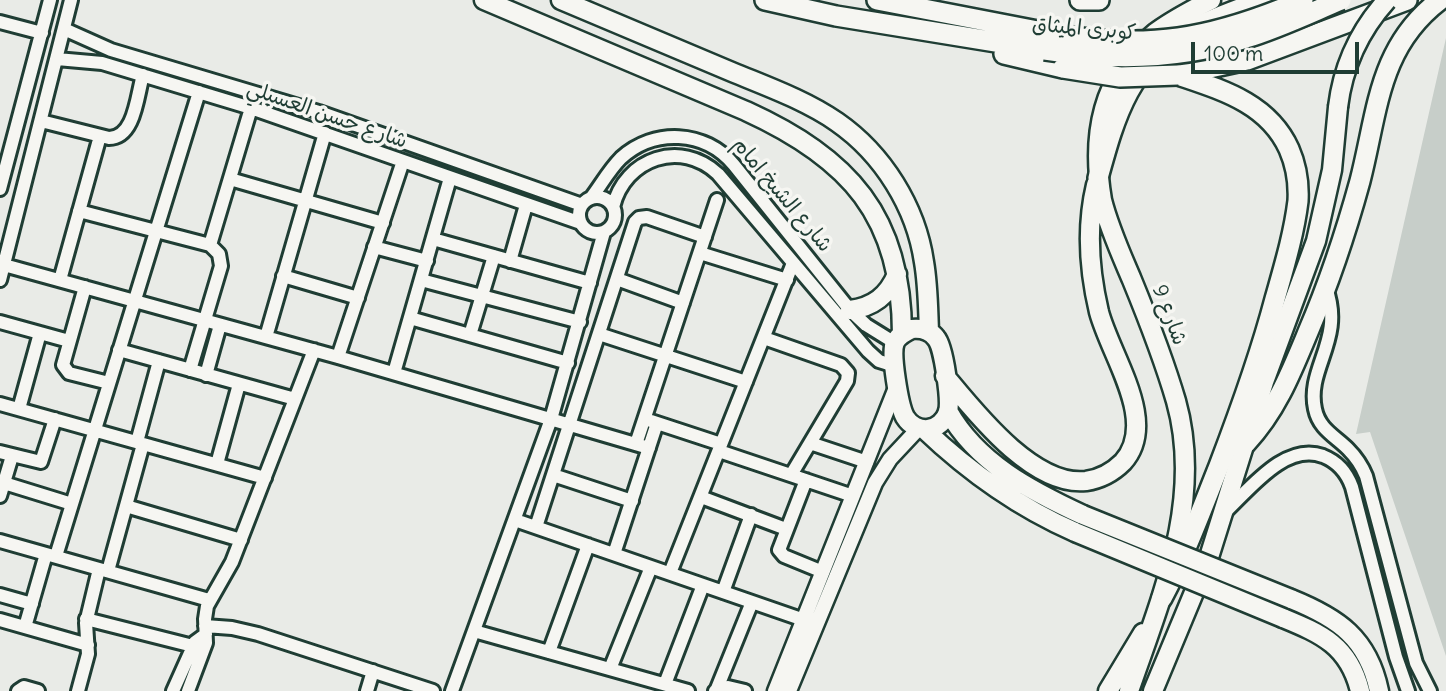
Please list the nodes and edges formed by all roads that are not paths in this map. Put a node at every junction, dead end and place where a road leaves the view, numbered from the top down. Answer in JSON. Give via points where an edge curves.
{"nodes":[{"id":1,"x":50,"y":0,"type":"edge"},
{"id":2,"x":71,"y":0,"type":"edge"},
{"id":3,"x":484,"y":0,"type":"edge"},
{"id":4,"x":561,"y":0,"type":"edge"},
{"id":5,"x":765,"y":0,"type":"edge"},
{"id":6,"x":877,"y":0,"type":"edge"},
{"id":7,"x":1080,"y":0,"type":"edge"},
{"id":8,"x":1099,"y":0,"type":"edge"},
{"id":9,"x":1211,"y":0,"type":"edge"},
{"id":10,"x":1263,"y":0,"type":"edge"},
{"id":11,"x":1303,"y":0,"type":"edge"},
{"id":12,"x":1341,"y":0,"type":"edge"},
{"id":13,"x":1387,"y":0,"type":"edge"},
{"id":14,"x":1407,"y":0,"type":"edge"},
{"id":15,"x":1440,"y":0,"type":"edge"},
{"id":16,"x":0,"y":22,"type":"edge"},
{"id":17,"x":64,"y":29,"type":"junction"},
{"id":18,"x":41,"y":33,"type":"junction"},
{"id":19,"x":940,"y":33,"type":"junction"},
{"id":20,"x":83,"y":39,"type":"junction"},
{"id":21,"x":1047,"y":41,"type":"junction"},
{"id":22,"x":57,"y":59,"type":"junction"},
{"id":23,"x":78,"y":59,"type":"junction"},
{"id":24,"x":143,"y":75,"type":"junction"},
{"id":25,"x":1178,"y":75,"type":"junction"},
{"id":26,"x":199,"y":92,"type":"junction"},
{"id":27,"x":251,"y":108,"type":"junction"},
{"id":28,"x":41,"y":121,"type":"junction"},
{"id":29,"x":325,"y":134,"type":"junction"},
{"id":30,"x":100,"y":136,"type":"junction"},
{"id":31,"x":5,"y":148,"type":"edge"},
{"id":32,"x":403,"y":161,"type":"junction"},
{"id":33,"x":450,"y":178,"type":"junction"},
{"id":34,"x":1098,"y":178,"type":"junction"},
{"id":35,"x":230,"y":179,"type":"junction"},
{"id":36,"x":0,"y":189,"type":"edge"},
{"id":37,"x":717,"y":200,"type":"dead end"},
{"id":38,"x":305,"y":201,"type":"junction"},
{"id":39,"x":586,"y":201,"type":"junction"},
{"id":40,"x":526,"y":205,"type":"junction"},
{"id":41,"x":613,"y":207,"type":"junction"},
{"id":42,"x":79,"y":211,"type":"junction"},
{"id":43,"x":383,"y":223,"type":"junction"},
{"id":44,"x":581,"y":223,"type":"junction"},
{"id":45,"x":156,"y":231,"type":"junction"},
{"id":46,"x":604,"y":232,"type":"junction"},
{"id":47,"x":705,"y":237,"type":"junction"},
{"id":48,"x":433,"y":239,"type":"junction"},
{"id":49,"x":210,"y":245,"type":"junction"},
{"id":50,"x":374,"y":247,"type":"junction"},
{"id":51,"x":700,"y":253,"type":"junction"},
{"id":52,"x":494,"y":256,"type":"junction"},
{"id":53,"x":427,"y":261,"type":"junction"},
{"id":54,"x":510,"y":261,"type":"junction"},
{"id":55,"x":793,"y":263,"type":"junction"},
{"id":56,"x":4,"y":265,"type":"junction"},
{"id":57,"x":897,"y":274,"type":"junction"},
{"id":58,"x":283,"y":276,"type":"junction"},
{"id":59,"x":617,"y":279,"type":"junction"},
{"id":60,"x":0,"y":280,"type":"edge"},
{"id":61,"x":60,"y":280,"type":"junction"},
{"id":62,"x":421,"y":280,"type":"junction"},
{"id":63,"x":787,"y":280,"type":"junction"},
{"id":64,"x":590,"y":283,"type":"junction"},
{"id":65,"x":85,"y":288,"type":"junction"},
{"id":66,"x":1326,"y":288,"type":"junction"},
{"id":67,"x":482,"y":296,"type":"junction"},
{"id":68,"x":358,"y":298,"type":"junction"},
{"id":69,"x":134,"y":301,"type":"junction"},
{"id":70,"x":683,"y":303,"type":"junction"},
{"id":71,"x":850,"y":310,"type":"junction"},
{"id":72,"x":410,"y":318,"type":"junction"},
{"id":73,"x":204,"y":320,"type":"junction"},
{"id":74,"x":0,"y":322,"type":"edge"},
{"id":75,"x":580,"y":322,"type":"junction"},
{"id":76,"x":220,"y":325,"type":"junction"},
{"id":77,"x":929,"y":331,"type":"junction"},
{"id":78,"x":40,"y":333,"type":"junction"},
{"id":79,"x":599,"y":334,"type":"junction"},
{"id":80,"x":470,"y":335,"type":"junction"},
{"id":81,"x":266,"y":337,"type":"junction"},
{"id":82,"x":764,"y":338,"type":"junction"},
{"id":83,"x":899,"y":338,"type":"junction"},
{"id":84,"x":69,"y":341,"type":"junction"},
{"id":85,"x":119,"y":350,"type":"junction"},
{"id":86,"x":314,"y":350,"type":"junction"},
{"id":87,"x":665,"y":356,"type":"junction"},
{"id":88,"x":338,"y":357,"type":"junction"},
{"id":89,"x":159,"y":361,"type":"junction"},
{"id":90,"x":568,"y":363,"type":"junction"},
{"id":91,"x":190,"y":370,"type":"junction"},
{"id":92,"x":394,"y":373,"type":"junction"},
{"id":93,"x":206,"y":374,"type":"junction"},
{"id":94,"x":896,"y":375,"type":"junction"},
{"id":95,"x":945,"y":376,"type":"junction"},
{"id":96,"x":746,"y":382,"type":"junction"},
{"id":97,"x":109,"y":383,"type":"junction"},
{"id":98,"x":239,"y":384,"type":"junction"},
{"id":99,"x":295,"y":399,"type":"junction"},
{"id":100,"x":0,"y":404,"type":"edge"},
{"id":101,"x":19,"y":409,"type":"junction"},
{"id":102,"x":948,"y":411,"type":"junction"},
{"id":103,"x":55,"y":419,"type":"junction"},
{"id":104,"x":551,"y":419,"type":"junction"},
{"id":105,"x":644,"y":419,"type":"junction"},
{"id":106,"x":657,"y":423,"type":"junction"},
{"id":107,"x":570,"y":425,"type":"junction"},
{"id":108,"x":921,"y":428,"type":"junction"},
{"id":109,"x":95,"y":430,"type":"junction"},
{"id":110,"x":140,"y":443,"type":"junction"},
{"id":111,"x":810,"y":443,"type":"junction"},
{"id":112,"x":1246,"y":443,"type":"junction"},
{"id":113,"x":636,"y":444,"type":"junction"},
{"id":114,"x":720,"y":447,"type":"junction"},
{"id":115,"x":649,"y":448,"type":"junction"},
{"id":116,"x":6,"y":454,"type":"edge"},
{"id":117,"x":867,"y":462,"type":"junction"},
{"id":118,"x":217,"y":464,"type":"junction"},
{"id":119,"x":554,"y":475,"type":"junction"},
{"id":120,"x":791,"y":475,"type":"junction"},
{"id":121,"x":265,"y":478,"type":"junction"},
{"id":122,"x":806,"y":480,"type":"junction"},
{"id":123,"x":2,"y":490,"type":"edge"},
{"id":124,"x":701,"y":496,"type":"junction"},
{"id":125,"x":853,"y":496,"type":"junction"},
{"id":126,"x":632,"y":501,"type":"junction"},
{"id":127,"x":72,"y":504,"type":"junction"},
{"id":128,"x":126,"y":506,"type":"junction"},
{"id":129,"x":1224,"y":513,"type":"junction"},
{"id":130,"x":751,"y":516,"type":"junction"},
{"id":131,"x":515,"y":520,"type":"junction"},
{"id":132,"x":536,"y":527,"type":"junction"},
{"id":133,"x":786,"y":528,"type":"junction"},
{"id":134,"x":241,"y":540,"type":"junction"},
{"id":135,"x":0,"y":541,"type":"edge"},
{"id":136,"x":588,"y":545,"type":"junction"},
{"id":137,"x":614,"y":554,"type":"junction"},
{"id":138,"x":51,"y":555,"type":"junction"},
{"id":139,"x":651,"y":567,"type":"junction"},
{"id":140,"x":103,"y":570,"type":"junction"},
{"id":141,"x":823,"y":572,"type":"junction"},
{"id":142,"x":670,"y":573,"type":"junction"},
{"id":143,"x":703,"y":585,"type":"junction"},
{"id":144,"x":723,"y":592,"type":"junction"},
{"id":145,"x":0,"y":595,"type":"edge"},
{"id":146,"x":209,"y":600,"type":"junction"},
{"id":147,"x":752,"y":602,"type":"junction"},
{"id":148,"x":32,"y":604,"type":"junction"},
{"id":149,"x":1158,"y":607,"type":"junction"},
{"id":150,"x":86,"y":619,"type":"junction"},
{"id":151,"x":0,"y":620,"type":"edge"},
{"id":152,"x":804,"y":620,"type":"junction"},
{"id":153,"x":25,"y":627,"type":"junction"},
{"id":154,"x":205,"y":630,"type":"junction"},
{"id":155,"x":474,"y":631,"type":"junction"},
{"id":156,"x":88,"y":645,"type":"junction"},
{"id":157,"x":192,"y":646,"type":"junction"},
{"id":158,"x":549,"y":652,"type":"junction"},
{"id":159,"x":1167,"y":658,"type":"junction"},
{"id":160,"x":610,"y":669,"type":"junction"},
{"id":161,"x":373,"y":671,"type":"junction"},
{"id":162,"x":665,"y":684,"type":"junction"},
{"id":163,"x":18,"y":691,"type":"edge"},
{"id":164,"x":38,"y":691,"type":"edge"},
{"id":165,"x":78,"y":691,"type":"edge"},
{"id":166,"x":173,"y":691,"type":"edge"},
{"id":167,"x":188,"y":691,"type":"edge"},
{"id":168,"x":367,"y":691,"type":"edge"},
{"id":169,"x":433,"y":691,"type":"edge"},
{"id":170,"x":452,"y":691,"type":"edge"},
{"id":171,"x":688,"y":691,"type":"edge"},
{"id":172,"x":716,"y":691,"type":"edge"},
{"id":173,"x":746,"y":691,"type":"edge"},
{"id":174,"x":775,"y":691,"type":"edge"},
{"id":175,"x":789,"y":691,"type":"edge"},
{"id":176,"x":1108,"y":691,"type":"edge"},
{"id":177,"x":1129,"y":691,"type":"edge"},
{"id":178,"x":1153,"y":691,"type":"edge"},
{"id":179,"x":1167,"y":691,"type":"edge"},
{"id":180,"x":1360,"y":691,"type":"edge"},
{"id":181,"x":1379,"y":691,"type":"edge"},
{"id":182,"x":1408,"y":691,"type":"edge"},
{"id":183,"x":1430,"y":691,"type":"edge"}],
"edges":[{"from":1,"to":18,"type":"street"},
{"from":2,"to":17,"type":"street"},
{"from":3,"to":57,"type":"main road","via":[[746,111],[803,140],[831,161],[865,200],[888,243]]},
{"from":4,"to":77,"type":"main road","via":[[778,90],[818,110],[866,146],[890,175],[912,217],[924,262]]},
{"from":5,"to":19,"type":"main road"},
{"from":6,"to":21,"type":"main road","name":"كوبرى الميثاق"},
{"from":7,"to":8,"type":"main road"},
{"from":9,"to":34,"type":"main road","name":"شارع 9","via":[[1157,32],[1117,77],[1101,121]]},
{"from":10,"to":34,"type":"main road","via":[[1193,29],[1148,63],[1119,108]]},
{"from":11,"to":21,"type":"main road","name":"كوبرى الميثاق","bridge":true,"via":[[1226,29],[1176,39]]},
{"from":12,"to":21,"type":"main road","name":"كوبرى الميثاق","bridge":true,"via":[[1249,37],[1182,54],[1114,58]]},
{"from":13,"to":112,"type":"main road","bridge":true,"via":[[1354,48],[1343,77],[1332,170],[1319,229]]},
{"from":14,"to":25,"type":"main road","via":[[1247,60]]},
{"from":15,"to":66,"type":"main road","via":[[1408,31],[1387,69],[1351,212]]},
{"from":16,"to":18,"type":"street"},
{"from":17,"to":20,"type":"street","name":"شارع حسن العسيلي"},
{"from":17,"to":22,"type":"street"},
{"from":18,"to":31,"type":"street"},
{"from":19,"to":21,"type":"main road","name":"كوبرى الميثاق"},
{"from":19,"to":25,"type":"main road","bridge":true,"via":[[1063,68],[1120,76]]},
{"from":20,"to":23,"type":"street"},
{"from":20,"to":39,"type":"street","name":"شارع حسن العسيلي"},
{"from":22,"to":23,"type":"street","name":"شارع حسن العسيلي"},
{"from":22,"to":28,"type":"street"},
{"from":23,"to":24,"type":"street","name":"شارع حسن العسيلي"},
{"from":24,"to":26,"type":"street","name":"شارع حسن العسيلي"},
{"from":24,"to":30,"type":"street","via":[[126,132],[114,138]]},
{"from":25,"to":149,"type":"main road","via":[[1229,92],[1262,112],[1290,152],[1298,188],[1282,271],[1249,386],[1193,533]]},
{"from":26,"to":27,"type":"street","name":"شارع حسن العسيلي"},
{"from":26,"to":45,"type":"street"},
{"from":27,"to":29,"type":"street","name":"شارع حسن العسيلي"},
{"from":27,"to":35,"type":"street"},
{"from":28,"to":30,"type":"street"},
{"from":28,"to":56,"type":"street"},
{"from":29,"to":32,"type":"street","name":"شارع حسن العسيلي"},
{"from":29,"to":38,"type":"street"},
{"from":30,"to":42,"type":"street"},
{"from":31,"to":36,"type":"street"},
{"from":32,"to":33,"type":"street","name":"شارع حسن العسيلي"},
{"from":32,"to":43,"type":"street"},
{"from":33,"to":40,"type":"street","name":"شارع حسن العسيلي"},
{"from":33,"to":48,"type":"street"},
{"from":34,"to":95,"type":"main road","via":[[1090,217],[1091,261],[1100,315],[1136,410],[1136,439],[1127,457],[1114,471],[1096,479],[1077,482],[1058,477],[1003,441]]},
{"from":34,"to":149,"type":"main road","name":"شارع 9","via":[[1106,216],[1162,359],[1181,423],[1184,501]]},
{"from":35,"to":38,"type":"street"},
{"from":35,"to":49,"type":"street"},
{"from":37,"to":47,"type":"street"},
{"from":38,"to":43,"type":"street"},
{"from":38,"to":58,"type":"street"},
{"from":39,"to":41,"type":"street","via":[[604,198]]},
{"from":39,"to":44,"type":"street","via":[[579,214]]},
{"from":39,"to":71,"type":"street","name":"شارع الشيخ امام","via":[[616,164],[639,146],[666,137],[704,142],[728,157]]},
{"from":40,"to":44,"type":"street","name":"شارع حسن العسيلي"},
{"from":40,"to":54,"type":"street"},
{"from":41,"to":46,"type":"street","via":[[613,223]]},
{"from":41,"to":55,"type":"street","name":"شارع الشيخ امام","via":[[626,178],[645,163],[667,156],[691,158],[718,174]]},
{"from":42,"to":45,"type":"street"},
{"from":42,"to":61,"type":"street"},
{"from":43,"to":50,"type":"street"},
{"from":44,"to":46,"type":"street","via":[[591,232]]},
{"from":45,"to":49,"type":"street"},
{"from":45,"to":69,"type":"street"},
{"from":46,"to":64,"type":"street"},
{"from":47,"to":51,"type":"street"},
{"from":47,"to":59,"type":"street","via":[[647,216],[639,218]]},
{"from":48,"to":52,"type":"street"},
{"from":48,"to":53,"type":"street"},
{"from":49,"to":73,"type":"street","via":[[219,254],[221,266]]},
{"from":50,"to":53,"type":"street"},
{"from":50,"to":68,"type":"street"},
{"from":51,"to":63,"type":"street"},
{"from":51,"to":70,"type":"street"},
{"from":52,"to":54,"type":"street"},
{"from":52,"to":67,"type":"street"},
{"from":53,"to":62,"type":"street"},
{"from":54,"to":64,"type":"street"},
{"from":55,"to":63,"type":"street"},
{"from":55,"to":94,"type":"street","name":"شارع الشيخ امام","via":[[868,351]]},
{"from":56,"to":60,"type":"street"},
{"from":56,"to":61,"type":"street"},
{"from":57,"to":71,"type":"main road","via":[[879,299]]},
{"from":57,"to":83,"type":"main road"},
{"from":58,"to":68,"type":"street"},
{"from":58,"to":81,"type":"street"},
{"from":59,"to":70,"type":"street"},
{"from":59,"to":79,"type":"street"},
{"from":61,"to":65,"type":"street"},
{"from":62,"to":67,"type":"street"},
{"from":62,"to":72,"type":"street"},
{"from":63,"to":82,"type":"street"},
{"from":64,"to":75,"type":"street"},
{"from":65,"to":69,"type":"street"},
{"from":65,"to":84,"type":"street"},
{"from":66,"to":112,"type":"main road","via":[[1279,399]]},
{"from":66,"to":183,"type":"street","via":[[1331,330],[1315,386],[1314,408],[1324,428],[1353,455],[1367,476],[1416,663]]},
{"from":67,"to":75,"type":"street"},
{"from":67,"to":80,"type":"street"},
{"from":68,"to":88,"type":"street"},
{"from":69,"to":73,"type":"street"},
{"from":69,"to":85,"type":"street"},
{"from":70,"to":87,"type":"street"},
{"from":71,"to":83,"type":"street","name":"شارع الشيخ امام","via":[[866,325]]},
{"from":72,"to":80,"type":"street"},
{"from":72,"to":92,"type":"street"},
{"from":73,"to":76,"type":"street"},
{"from":73,"to":91,"type":"street"},
{"from":74,"to":78,"type":"street"},
{"from":75,"to":90,"type":"street"},
{"from":76,"to":81,"type":"street"},
{"from":76,"to":93,"type":"street"},
{"from":77,"to":83,"type":"main road","via":[[912,329]]},
{"from":77,"to":95,"type":"main road","via":[[940,344]]},
{"from":78,"to":84,"type":"street"},
{"from":78,"to":101,"type":"street"},
{"from":79,"to":87,"type":"street"},
{"from":79,"to":107,"type":"street"},
{"from":80,"to":90,"type":"street"},
{"from":81,"to":86,"type":"street"},
{"from":82,"to":96,"type":"street"},
{"from":82,"to":111,"type":"street","via":[[847,370],[847,381]]},
{"from":83,"to":94,"type":"main road"},
{"from":84,"to":97,"type":"street","via":[[63,362],[66,371]]},
{"from":85,"to":89,"type":"street"},
{"from":85,"to":97,"type":"street"},
{"from":86,"to":88,"type":"street"},
{"from":86,"to":99,"type":"street"},
{"from":87,"to":96,"type":"street"},
{"from":87,"to":105,"type":"street"},
{"from":88,"to":92,"type":"street"},
{"from":89,"to":91,"type":"street"},
{"from":89,"to":110,"type":"street"},
{"from":90,"to":104,"type":"street"},
{"from":91,"to":93,"type":"street"},
{"from":92,"to":104,"type":"street"},
{"from":93,"to":98,"type":"street"},
{"from":94,"to":108,"type":"main road","via":[[904,414],[909,423]]},
{"from":94,"to":117,"type":"street"},
{"from":95,"to":102,"type":"main road"},
{"from":96,"to":114,"type":"street"},
{"from":97,"to":109,"type":"street"},
{"from":98,"to":99,"type":"street"},
{"from":98,"to":118,"type":"street"},
{"from":99,"to":121,"type":"street"},
{"from":100,"to":101,"type":"street"},
{"from":101,"to":103,"type":"street"},
{"from":102,"to":108,"type":"main road","via":[[939,425]]},
{"from":102,"to":181,"type":"main road","bridge":true,"via":[[969,443],[1034,490],[1083,515],[1322,612],[1353,635],[1373,667]]},
{"from":103,"to":109,"type":"street"},
{"from":103,"to":116,"type":"street","via":[[41,462]]},
{"from":104,"to":107,"type":"street"},
{"from":104,"to":131,"type":"street"},
{"from":105,"to":106,"type":"street"},
{"from":105,"to":113,"type":"street"},
{"from":106,"to":114,"type":"street"},
{"from":106,"to":115,"type":"street"},
{"from":107,"to":113,"type":"street"},
{"from":107,"to":119,"type":"street"},
{"from":108,"to":175,"type":"street","via":[[899,448],[875,482]]},
{"from":108,"to":180,"type":"main road","bridge":true,"via":[[999,492],[1036,514],[1316,632],[1348,660]]},
{"from":109,"to":110,"type":"street"},
{"from":109,"to":127,"type":"street"},
{"from":110,"to":118,"type":"street"},
{"from":110,"to":128,"type":"street"},
{"from":111,"to":117,"type":"street"},
{"from":111,"to":120,"type":"street"},
{"from":112,"to":129,"type":"main road"},
{"from":113,"to":115,"type":"street"},
{"from":114,"to":120,"type":"street"},
{"from":114,"to":124,"type":"street"},
{"from":115,"to":126,"type":"street"},
{"from":116,"to":123,"type":"street"},
{"from":117,"to":125,"type":"street"},
{"from":118,"to":121,"type":"street"},
{"from":119,"to":126,"type":"street"},
{"from":119,"to":132,"type":"street"},
{"from":120,"to":122,"type":"street"},
{"from":121,"to":134,"type":"street"},
{"from":122,"to":125,"type":"street"},
{"from":122,"to":133,"type":"street"},
{"from":123,"to":127,"type":"street"},
{"from":124,"to":130,"type":"street"},
{"from":124,"to":142,"type":"street"},
{"from":125,"to":141,"type":"street"},
{"from":126,"to":137,"type":"street"},
{"from":127,"to":138,"type":"street"},
{"from":128,"to":134,"type":"street"},
{"from":128,"to":140,"type":"street"},
{"from":129,"to":159,"type":"main road"},
{"from":129,"to":182,"type":"street","via":[[1289,457],[1320,455],[1340,467],[1355,495]]},
{"from":130,"to":133,"type":"street"},
{"from":130,"to":144,"type":"street"},
{"from":131,"to":132,"type":"street"},
{"from":131,"to":155,"type":"street"},
{"from":132,"to":136,"type":"street"},
{"from":133,"to":141,"type":"street","via":[[781,554]]},
{"from":134,"to":146,"type":"street","via":[[226,576]]},
{"from":135,"to":138,"type":"street"},
{"from":136,"to":137,"type":"street"},
{"from":136,"to":158,"type":"street"},
{"from":137,"to":139,"type":"street"},
{"from":138,"to":140,"type":"street"},
{"from":138,"to":148,"type":"street"},
{"from":139,"to":142,"type":"street"},
{"from":139,"to":160,"type":"street"},
{"from":140,"to":146,"type":"street"},
{"from":140,"to":150,"type":"street"},
{"from":141,"to":152,"type":"street"},
{"from":142,"to":143,"type":"street"},
{"from":143,"to":144,"type":"street"},
{"from":143,"to":162,"type":"street"},
{"from":144,"to":147,"type":"street"},
{"from":145,"to":148,"type":"street"},
{"from":146,"to":154,"type":"street"},
{"from":147,"to":152,"type":"street"},
{"from":147,"to":172,"type":"street"},
{"from":148,"to":153,"type":"street"},
{"from":149,"to":176,"type":"main road"},
{"from":149,"to":177,"type":"main road","name":"شارع 9"},
{"from":150,"to":156,"type":"street"},
{"from":150,"to":157,"type":"street"},
{"from":151,"to":153,"type":"street"},
{"from":152,"to":174,"type":"street"},
{"from":153,"to":156,"type":"street"},
{"from":154,"to":157,"type":"street"},
{"from":154,"to":161,"type":"street","via":[[245,630]]},
{"from":154,"to":167,"type":"street","via":[[205,646]]},
{"from":155,"to":158,"type":"street"},
{"from":155,"to":170,"type":"street"},
{"from":156,"to":165,"type":"street"},
{"from":157,"to":166,"type":"street"},
{"from":158,"to":160,"type":"street"},
{"from":159,"to":178,"type":"main road"},
{"from":159,"to":179,"type":"main road"},
{"from":160,"to":162,"type":"street"},
{"from":161,"to":168,"type":"street"},
{"from":161,"to":169,"type":"street"},
{"from":162,"to":171,"type":"street"},
{"from":163,"to":164,"type":"street","via":[[24,687]]},
{"from":172,"to":173,"type":"street","via":[[728,687]]}]}
